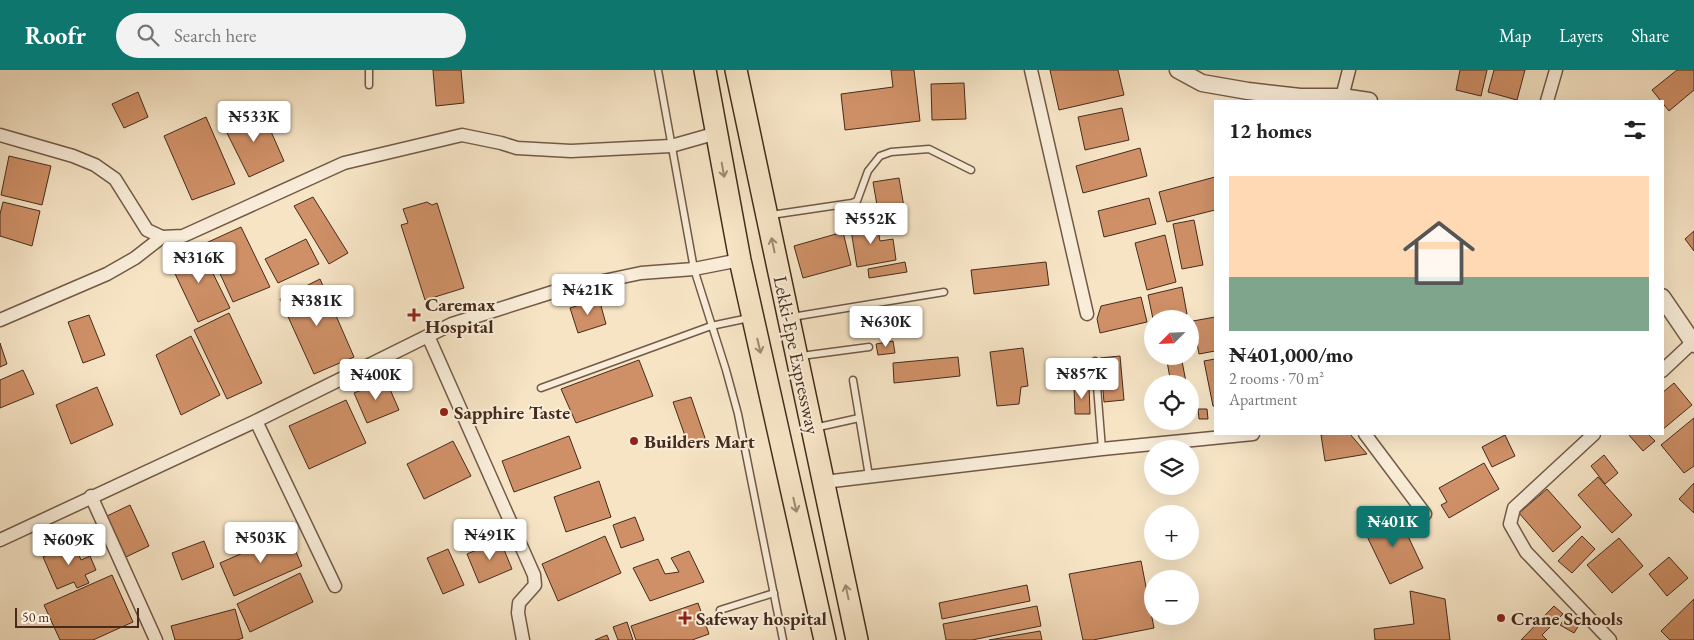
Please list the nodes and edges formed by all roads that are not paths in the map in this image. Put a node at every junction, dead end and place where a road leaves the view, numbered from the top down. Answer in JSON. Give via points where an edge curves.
{"nodes":[{"id":1,"x":369,"y":70,"type":"edge"},
{"id":2,"x":658,"y":70,"type":"edge"},
{"id":3,"x":705,"y":70,"type":"edge"},
{"id":4,"x":736,"y":70,"type":"edge"},
{"id":5,"x":1031,"y":70,"type":"edge"},
{"id":6,"x":1178,"y":70,"type":"edge"},
{"id":7,"x":1349,"y":70,"type":"edge"},
{"id":8,"x":1556,"y":70,"type":"edge"},
{"id":9,"x":369,"y":85,"type":"dead end"},
{"id":10,"x":1249,"y":96,"type":"edge"},
{"id":11,"x":1342,"y":97,"type":"junction"},
{"id":12,"x":1362,"y":100,"type":"edge"},
{"id":13,"x":1547,"y":100,"type":"edge"},
{"id":14,"x":717,"y":133,"type":"junction"},
{"id":15,"x":0,"y":135,"type":"edge"},
{"id":16,"x":671,"y":146,"type":"junction"},
{"id":17,"x":971,"y":170,"type":"dead end"},
{"id":18,"x":767,"y":215,"type":"junction"},
{"id":19,"x":162,"y":237,"type":"junction"},
{"id":20,"x":740,"y":260,"type":"junction"},
{"id":21,"x":694,"y":269,"type":"junction"},
{"id":22,"x":944,"y":292,"type":"dead end"},
{"id":23,"x":1664,"y":300,"type":"edge"},
{"id":24,"x":1087,"y":314,"type":"dead end"},
{"id":25,"x":753,"y":317,"type":"junction"},
{"id":26,"x":789,"y":318,"type":"junction"},
{"id":27,"x":0,"y":320,"type":"edge"},
{"id":28,"x":711,"y":326,"type":"junction"},
{"id":29,"x":428,"y":336,"type":"junction"},
{"id":30,"x":1693,"y":343,"type":"edge"},
{"id":31,"x":869,"y":347,"type":"dead end"},
{"id":32,"x":797,"y":357,"type":"junction"},
{"id":33,"x":1095,"y":361,"type":"dead end"},
{"id":34,"x":1664,"y":368,"type":"edge"},
{"id":35,"x":853,"y":380,"type":"dead end"},
{"id":36,"x":542,"y":388,"type":"dead end"},
{"id":37,"x":859,"y":418,"type":"junction"},
{"id":38,"x":256,"y":421,"type":"junction"},
{"id":39,"x":812,"y":429,"type":"junction"},
{"id":40,"x":1243,"y":435,"type":"edge"},
{"id":41,"x":1366,"y":435,"type":"edge"},
{"id":42,"x":1593,"y":435,"type":"edge"},
{"id":43,"x":1102,"y":449,"type":"junction"},
{"id":44,"x":868,"y":476,"type":"junction"},
{"id":45,"x":824,"y":482,"type":"junction"},
{"id":46,"x":91,"y":496,"type":"junction"},
{"id":47,"x":1425,"y":514,"type":"dead end"},
{"id":48,"x":0,"y":540,"type":"edge"},
{"id":49,"x":335,"y":586,"type":"dead end"},
{"id":50,"x":774,"y":593,"type":"junction"},
{"id":51,"x":720,"y":610,"type":"dead end"},
{"id":52,"x":156,"y":640,"type":"edge"},
{"id":53,"x":523,"y":640,"type":"edge"},
{"id":54,"x":783,"y":640,"type":"edge"},
{"id":55,"x":825,"y":640,"type":"edge"},
{"id":56,"x":857,"y":640,"type":"edge"},
{"id":57,"x":1610,"y":640,"type":"edge"}],
"edges":[{"from":1,"to":9,"type":"lane"},
{"from":2,"to":16,"type":"lane"},
{"from":3,"to":14,"type":"highway","name":"Lekki-Epe Expressway"},
{"from":4,"to":18,"type":"highway","name":"Lekki-Epe Expressway"},
{"from":5,"to":24,"type":"street"},
{"from":6,"to":10,"type":"street","via":[[1202,82]]},
{"from":7,"to":11,"type":"street"},
{"from":8,"to":13,"type":"street"},
{"from":10,"to":11,"type":"street"},
{"from":11,"to":12,"type":"street"},
{"from":14,"to":16,"type":"street"},
{"from":14,"to":20,"type":"highway","name":"Lekki-Epe Expressway","one_way":true},
{"from":15,"to":19,"type":"street","via":[[95,164],[115,179],[147,230]]},
{"from":16,"to":19,"type":"street","via":[[571,151],[517,148],[462,135],[344,163],[183,236]]},
{"from":16,"to":21,"type":"lane"},
{"from":17,"to":18,"type":"lane","via":[[929,149],[890,152],[880,156],[868,171],[857,201]]},
{"from":26,"to":18,"type":"highway","name":"Lekki-Epe Expressway","one_way":true},
{"from":19,"to":27,"type":"street","via":[[135,258],[106,274]]},
{"from":20,"to":21,"type":"street"},
{"from":20,"to":25,"type":"highway","name":"Lekki-Epe Expressway"},
{"from":21,"to":28,"type":"lane"},
{"from":21,"to":29,"type":"street","via":[[641,273],[556,291],[452,324]]},
{"from":22,"to":26,"type":"lane"},
{"from":23,"to":30,"type":"street"},
{"from":25,"to":28,"type":"lane"},
{"from":25,"to":55,"type":"highway","name":"Lekki-Epe Expressway","one_way":true},
{"from":26,"to":32,"type":"highway","name":"Lekki-Epe Expressway"},
{"from":28,"to":36,"type":"lane"},
{"from":28,"to":50,"type":"lane","via":[[738,414]]},
{"from":29,"to":38,"type":"street"},
{"from":29,"to":53,"type":"street","via":[[534,575],[534,585],[519,603]]},
{"from":30,"to":34,"type":"street"},
{"from":31,"to":32,"type":"lane"},
{"from":32,"to":39,"type":"highway","name":"Lekki-Epe Expressway"},
{"from":33,"to":43,"type":"lane"},
{"from":35,"to":37,"type":"lane"},
{"from":37,"to":39,"type":"lane"},
{"from":37,"to":44,"type":"lane"},
{"from":38,"to":46,"type":"street"},
{"from":38,"to":49,"type":"street"},
{"from":39,"to":45,"type":"highway","name":"Lekki-Epe Expressway"},
{"from":40,"to":43,"type":"street"},
{"from":41,"to":47,"type":"street"},
{"from":42,"to":57,"type":"street","via":[[1514,508],[1510,524],[1526,552]]},
{"from":43,"to":44,"type":"street"},
{"from":44,"to":45,"type":"street"},
{"from":56,"to":45,"type":"highway","name":"Lekki-Epe Expressway","one_way":true},
{"from":46,"to":48,"type":"street"},
{"from":46,"to":52,"type":"street"},
{"from":50,"to":51,"type":"lane"},
{"from":50,"to":54,"type":"lane"}]}
